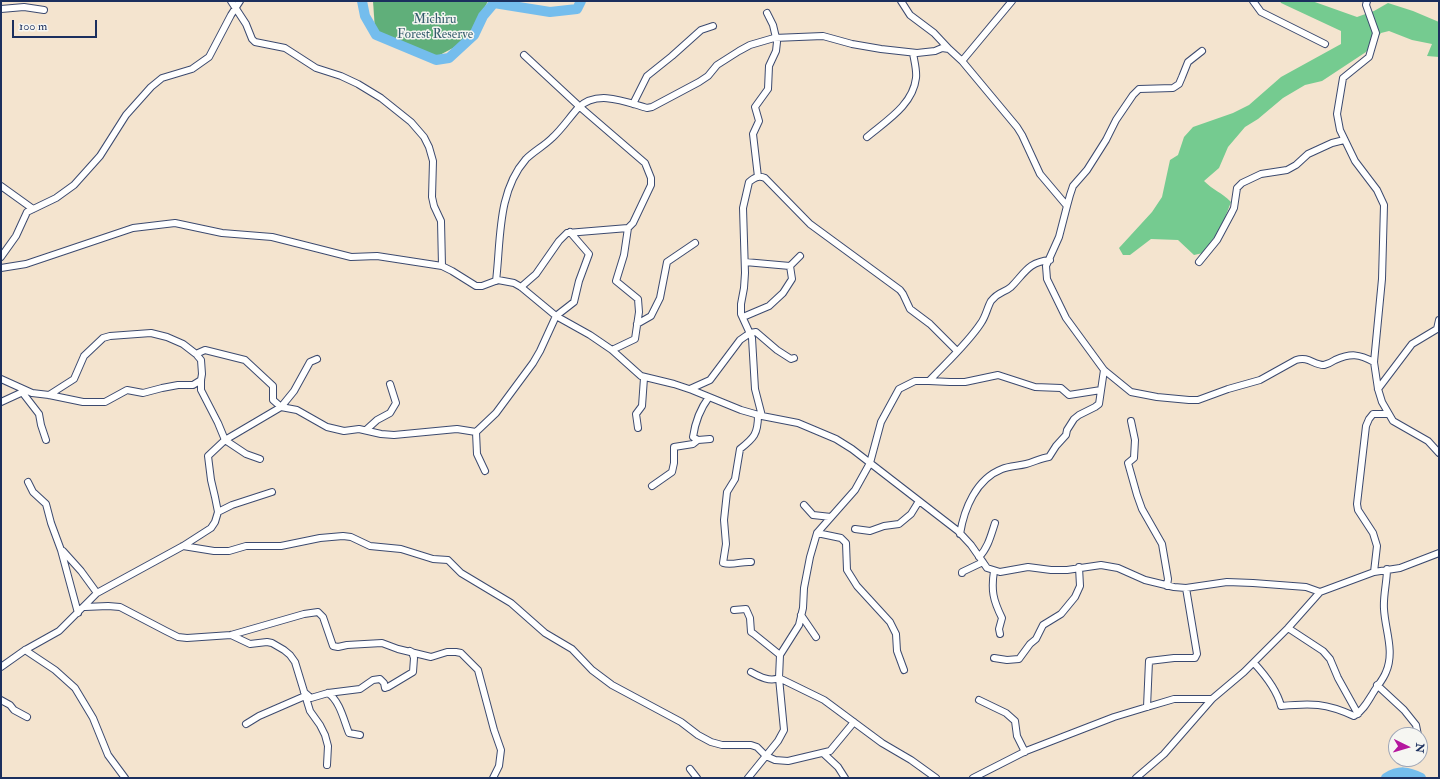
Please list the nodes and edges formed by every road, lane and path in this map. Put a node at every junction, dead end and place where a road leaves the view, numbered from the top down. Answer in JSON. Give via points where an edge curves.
{"nodes":[{"id":1,"x":231,"y":1,"type":"edge"},
{"id":2,"x":240,"y":1,"type":"edge"},
{"id":3,"x":900,"y":1,"type":"edge"},
{"id":4,"x":1012,"y":1,"type":"edge"},
{"id":5,"x":1254,"y":1,"type":"edge"},
{"id":6,"x":1367,"y":1,"type":"edge"},
{"id":7,"x":235,"y":7,"type":"junction"},
{"id":8,"x":1,"y":9,"type":"edge"},
{"id":9,"x":44,"y":10,"type":"dead end"},
{"id":10,"x":767,"y":13,"type":"dead end"},
{"id":11,"x":712,"y":26,"type":"dead end"},
{"id":12,"x":776,"y":38,"type":"junction"},
{"id":13,"x":1325,"y":44,"type":"dead end"},
{"id":14,"x":949,"y":49,"type":"junction"},
{"id":15,"x":1202,"y":51,"type":"dead end"},
{"id":16,"x":913,"y":53,"type":"junction"},
{"id":17,"x":524,"y":55,"type":"dead end"},
{"id":18,"x":962,"y":61,"type":"junction"},
{"id":19,"x":633,"y":104,"type":"junction"},
{"id":20,"x":580,"y":107,"type":"junction"},
{"id":21,"x":867,"y":137,"type":"dead end"},
{"id":22,"x":1344,"y":140,"type":"junction"},
{"id":23,"x":758,"y":177,"type":"junction"},
{"id":24,"x":1,"y":186,"type":"edge"},
{"id":25,"x":1067,"y":206,"type":"junction"},
{"id":26,"x":33,"y":209,"type":"junction"},
{"id":27,"x":628,"y":228,"type":"junction"},
{"id":28,"x":570,"y":232,"type":"junction"},
{"id":29,"x":695,"y":243,"type":"dead end"},
{"id":30,"x":800,"y":256,"type":"dead end"},
{"id":31,"x":1,"y":257,"type":"edge"},
{"id":32,"x":1050,"y":260,"type":"junction"},
{"id":33,"x":745,"y":262,"type":"junction"},
{"id":34,"x":1199,"y":262,"type":"dead end"},
{"id":35,"x":442,"y":266,"type":"junction"},
{"id":36,"x":790,"y":266,"type":"junction"},
{"id":37,"x":1,"y":268,"type":"edge"},
{"id":38,"x":496,"y":281,"type":"junction"},
{"id":39,"x":521,"y":287,"type":"junction"},
{"id":40,"x":556,"y":316,"type":"junction"},
{"id":41,"x":743,"y":317,"type":"junction"},
{"id":42,"x":1439,"y":320,"type":"edge"},
{"id":43,"x":637,"y":324,"type":"junction"},
{"id":44,"x":1436,"y":332,"type":"edge"},
{"id":45,"x":750,"y":333,"type":"junction"},
{"id":46,"x":612,"y":350,"type":"junction"},
{"id":47,"x":957,"y":350,"type":"junction"},
{"id":48,"x":196,"y":354,"type":"junction"},
{"id":49,"x":794,"y":358,"type":"dead end"},
{"id":50,"x":317,"y":359,"type":"dead end"},
{"id":51,"x":1374,"y":362,"type":"junction"},
{"id":52,"x":1104,"y":370,"type":"junction"},
{"id":53,"x":644,"y":378,"type":"junction"},
{"id":54,"x":1,"y":379,"type":"edge"},
{"id":55,"x":201,"y":380,"type":"junction"},
{"id":56,"x":929,"y":381,"type":"junction"},
{"id":57,"x":390,"y":384,"type":"dead end"},
{"id":58,"x":1378,"y":388,"type":"junction"},
{"id":59,"x":690,"y":389,"type":"junction"},
{"id":60,"x":1101,"y":390,"type":"junction"},
{"id":61,"x":24,"y":392,"type":"junction"},
{"id":62,"x":49,"y":395,"type":"junction"},
{"id":63,"x":709,"y":397,"type":"junction"},
{"id":64,"x":1,"y":402,"type":"edge"},
{"id":65,"x":281,"y":407,"type":"junction"},
{"id":66,"x":1388,"y":414,"type":"junction"},
{"id":67,"x":760,"y":416,"type":"junction"},
{"id":68,"x":1132,"y":421,"type":"dead end"},
{"id":69,"x":638,"y":428,"type":"dead end"},
{"id":70,"x":366,"y":430,"type":"junction"},
{"id":71,"x":476,"y":432,"type":"junction"},
{"id":72,"x":710,"y":439,"type":"dead end"},
{"id":73,"x":46,"y":440,"type":"dead end"},
{"id":74,"x":225,"y":440,"type":"junction"},
{"id":75,"x":698,"y":440,"type":"junction"},
{"id":76,"x":1439,"y":453,"type":"edge"},
{"id":77,"x":260,"y":459,"type":"dead end"},
{"id":78,"x":870,"y":463,"type":"junction"},
{"id":79,"x":484,"y":470,"type":"dead end"},
{"id":80,"x":28,"y":482,"type":"dead end"},
{"id":81,"x":652,"y":486,"type":"dead end"},
{"id":82,"x":272,"y":492,"type":"dead end"},
{"id":83,"x":919,"y":501,"type":"junction"},
{"id":84,"x":804,"y":505,"type":"dead end"},
{"id":85,"x":218,"y":512,"type":"junction"},
{"id":86,"x":831,"y":518,"type":"junction"},
{"id":87,"x":995,"y":523,"type":"dead end"},
{"id":88,"x":855,"y":529,"type":"dead end"},
{"id":89,"x":817,"y":533,"type":"junction"},
{"id":90,"x":960,"y":534,"type":"junction"},
{"id":91,"x":183,"y":546,"type":"junction"},
{"id":92,"x":62,"y":550,"type":"junction"},
{"id":93,"x":1439,"y":554,"type":"edge"},
{"id":94,"x":981,"y":559,"type":"junction"},
{"id":95,"x":751,"y":562,"type":"dead end"},
{"id":96,"x":1079,"y":568,"type":"junction"},
{"id":97,"x":1387,"y":569,"type":"junction"},
{"id":98,"x":994,"y":571,"type":"junction"},
{"id":99,"x":1374,"y":572,"type":"junction"},
{"id":100,"x":962,"y":573,"type":"dead end"},
{"id":101,"x":1167,"y":586,"type":"junction"},
{"id":102,"x":1186,"y":588,"type":"junction"},
{"id":103,"x":1320,"y":592,"type":"junction"},
{"id":104,"x":98,"y":593,"type":"junction"},
{"id":105,"x":84,"y":607,"type":"junction"},
{"id":106,"x":734,"y":610,"type":"dead end"},
{"id":107,"x":78,"y":613,"type":"junction"},
{"id":108,"x":801,"y":615,"type":"junction"},
{"id":109,"x":1288,"y":628,"type":"junction"},
{"id":110,"x":1000,"y":634,"type":"dead end"},
{"id":111,"x":231,"y":635,"type":"junction"},
{"id":112,"x":816,"y":637,"type":"dead end"},
{"id":113,"x":25,"y":650,"type":"junction"},
{"id":114,"x":410,"y":651,"type":"junction"},
{"id":115,"x":420,"y":654,"type":"junction"},
{"id":116,"x":780,"y":655,"type":"junction"},
{"id":117,"x":414,"y":658,"type":"junction"},
{"id":118,"x":994,"y":658,"type":"dead end"},
{"id":119,"x":1254,"y":663,"type":"junction"},
{"id":120,"x":1,"y":667,"type":"edge"},
{"id":121,"x":904,"y":670,"type":"dead end"},
{"id":122,"x":751,"y":672,"type":"dead end"},
{"id":123,"x":779,"y":678,"type":"junction"},
{"id":124,"x":1377,"y":685,"type":"junction"},
{"id":125,"x":328,"y":693,"type":"junction"},
{"id":126,"x":304,"y":694,"type":"junction"},
{"id":127,"x":1212,"y":699,"type":"junction"},
{"id":128,"x":1,"y":700,"type":"edge"},
{"id":129,"x":979,"y":700,"type":"dead end"},
{"id":130,"x":1146,"y":707,"type":"junction"},
{"id":131,"x":1358,"y":714,"type":"junction"},
{"id":132,"x":26,"y":717,"type":"dead end"},
{"id":133,"x":854,"y":722,"type":"junction"},
{"id":134,"x":246,"y":724,"type":"dead end"},
{"id":135,"x":1416,"y":727,"type":"edge"},
{"id":136,"x":360,"y":735,"type":"dead end"},
{"id":137,"x":822,"y":752,"type":"junction"},
{"id":138,"x":1024,"y":752,"type":"junction"},
{"id":139,"x":766,"y":756,"type":"junction"},
{"id":140,"x":327,"y":765,"type":"dead end"},
{"id":141,"x":690,"y":769,"type":"dead end"},
{"id":142,"x":125,"y":778,"type":"edge"},
{"id":143,"x":493,"y":778,"type":"edge"},
{"id":144,"x":697,"y":778,"type":"edge"},
{"id":145,"x":748,"y":778,"type":"edge"},
{"id":146,"x":845,"y":778,"type":"edge"},
{"id":147,"x":936,"y":778,"type":"edge"},
{"id":148,"x":973,"y":778,"type":"edge"},
{"id":149,"x":1136,"y":778,"type":"edge"}],
"edges":[{"from":1,"to":7,"type":"street"},
{"from":2,"to":7,"type":"street"},
{"from":3,"to":14,"type":"street","via":[[910,15]]},
{"from":4,"to":18,"type":"street"},
{"from":5,"to":13,"type":"street","via":[[1261,12]]},
{"from":6,"to":22,"type":"street","via":[[1366,5],[1376,34],[1370,57],[1343,78],[1337,114]]},
{"from":7,"to":26,"type":"street","via":[[209,57],[192,70],[162,78],[150,87],[126,115],[100,156],[74,185],[56,198]]},
{"from":7,"to":35,"type":"street","via":[[255,42],[285,48],[316,68],[358,84],[381,98],[411,122],[424,137],[433,161],[432,197],[441,221]]},
{"from":8,"to":9,"type":"street","via":[[24,7]]},
{"from":10,"to":12,"type":"street"},
{"from":11,"to":19,"type":"street","via":[[700,30],[647,76]]},
{"from":12,"to":16,"type":"street","via":[[824,36],[852,44]]},
{"from":12,"to":19,"type":"street","via":[[738,51],[717,65],[699,82],[652,108]]},
{"from":12,"to":23,"type":"street","via":[[776,51],[769,66],[768,89],[756,107],[759,121],[753,134]]},
{"from":14,"to":16,"type":"street"},
{"from":14,"to":18,"type":"street"},
{"from":15,"to":25,"type":"street","via":[[1188,62],[1179,84],[1173,88],[1139,89],[1133,95],[1087,170],[1074,186]]},
{"from":16,"to":21,"type":"street","via":[[916,77],[911,95],[898,111]]},
{"from":17,"to":20,"type":"street"},
{"from":18,"to":25,"type":"street","via":[[1019,131],[1040,174]]},
{"from":19,"to":20,"type":"street","via":[[602,98],[591,100]]},
{"from":20,"to":27,"type":"street","via":[[645,164],[649,172],[651,185],[633,223]]},
{"from":20,"to":38,"type":"street","via":[[552,138],[525,160],[511,181],[501,222]]},
{"from":22,"to":34,"type":"street","via":[[1308,154],[1287,170],[1261,174],[1239,186],[1234,208],[1217,240]]},
{"from":22,"to":51,"type":"street","via":[[1384,205],[1382,279]]},
{"from":23,"to":33,"type":"street","via":[[748,182],[743,208]]},
{"from":23,"to":47,"type":"street","via":[[765,178],[810,224],[900,290],[910,309]]},
{"from":24,"to":26,"type":"street"},
{"from":25,"to":32,"type":"street"},
{"from":26,"to":31,"type":"street","via":[[27,212],[16,236]]},
{"from":27,"to":28,"type":"street"},
{"from":27,"to":43,"type":"street","via":[[624,255],[616,281],[638,299]]},
{"from":28,"to":39,"type":"street","via":[[559,240],[536,274]]},
{"from":28,"to":40,"type":"street","via":[[589,254],[574,302]]},
{"from":29,"to":43,"type":"street","via":[[667,262],[660,298],[651,316]]},
{"from":30,"to":36,"type":"street"},
{"from":32,"to":47,"type":"street","via":[[1030,266],[1010,288],[996,295],[981,323]]},
{"from":32,"to":52,"type":"street","via":[[1046,272],[1053,292],[1066,318]]},
{"from":33,"to":36,"type":"street"},
{"from":33,"to":41,"type":"street","via":[[744,288],[740,304]]},
{"from":35,"to":37,"type":"street","via":[[377,256],[351,257],[272,237],[222,233],[175,223],[133,228],[26,264]]},
{"from":35,"to":38,"type":"street","via":[[476,286]]},
{"from":36,"to":41,"type":"street","via":[[792,279],[783,293],[769,306]]},
{"from":38,"to":39,"type":"street","via":[[507,281]]},
{"from":39,"to":40,"type":"street"},
{"from":40,"to":46,"type":"street"},
{"from":40,"to":71,"type":"street","via":[[533,363],[496,413]]},
{"from":41,"to":45,"type":"street"},
{"from":42,"to":44,"type":"street"},
{"from":43,"to":46,"type":"street","via":[[635,339]]},
{"from":44,"to":58,"type":"street","via":[[1412,344]]},
{"from":45,"to":49,"type":"street","via":[[756,332],[777,350],[791,359]]},
{"from":45,"to":59,"type":"street","via":[[740,340],[710,380]]},
{"from":45,"to":67,"type":"street"},
{"from":46,"to":53,"type":"street","via":[[637,375]]},
{"from":47,"to":56,"type":"street"},
{"from":48,"to":55,"type":"street","via":[[202,364]]},
{"from":48,"to":62,"type":"street","via":[[183,344],[152,333],[110,336],[103,338],[84,356],[74,379]]},
{"from":48,"to":65,"type":"street","via":[[205,350],[245,360],[273,386],[273,400]]},
{"from":50,"to":65,"type":"street","via":[[310,362],[294,391]]},
{"from":51,"to":52,"type":"street","via":[[1356,355],[1348,355],[1324,365],[1302,358],[1260,380],[1193,400],[1132,393]]},
{"from":51,"to":58,"type":"street"},
{"from":52,"to":60,"type":"street"},
{"from":53,"to":59,"type":"street"},
{"from":53,"to":69,"type":"street","via":[[642,406],[636,414]]},
{"from":54,"to":61,"type":"street"},
{"from":55,"to":62,"type":"street","via":[[193,384],[143,393],[127,390],[105,402],[83,402]]},
{"from":55,"to":74,"type":"street","via":[[201,390]]},
{"from":56,"to":60,"type":"street","via":[[965,382],[998,375],[1035,387],[1061,388],[1070,395]]},
{"from":56,"to":78,"type":"street","via":[[915,381],[899,388],[881,422]]},
{"from":57,"to":70,"type":"street","via":[[396,403],[390,413]]},
{"from":58,"to":66,"type":"street"},
{"from":59,"to":63,"type":"street"},
{"from":60,"to":90,"type":"street","via":[[1099,404],[1074,419],[1049,458],[1002,468],[990,475],[972,497]]},
{"from":61,"to":62,"type":"street"},
{"from":61,"to":64,"type":"street"},
{"from":61,"to":73,"type":"street","via":[[39,414]]},
{"from":63,"to":67,"type":"street"},
{"from":63,"to":75,"type":"street","via":[[695,424],[693,437]]},
{"from":65,"to":70,"type":"street","via":[[297,410],[327,427],[344,431]]},
{"from":65,"to":74,"type":"street"},
{"from":66,"to":76,"type":"street","via":[[1393,421],[1428,441]]},
{"from":66,"to":99,"type":"street","via":[[1373,414],[1369,419],[1357,497],[1358,510],[1378,546]]},
{"from":67,"to":78,"type":"street","via":[[798,423],[836,439]]},
{"from":67,"to":95,"type":"street","via":[[756,434],[740,449],[735,479],[727,492],[724,520],[726,544],[723,563],[728,565]]},
{"from":68,"to":101,"type":"street","via":[[1134,458],[1128,463],[1142,510],[1162,544]]},
{"from":70,"to":71,"type":"street","via":[[381,434],[457,429]]},
{"from":71,"to":79,"type":"street","via":[[477,454]]},
{"from":72,"to":75,"type":"street"},
{"from":74,"to":77,"type":"street","via":[[246,454]]},
{"from":74,"to":85,"type":"street","via":[[208,456]]},
{"from":75,"to":81,"type":"street","via":[[693,444],[674,447],[672,472]]},
{"from":78,"to":83,"type":"street"},
{"from":78,"to":86,"type":"street","via":[[854,490]]},
{"from":80,"to":92,"type":"street","via":[[32,492],[46,504]]},
{"from":82,"to":85,"type":"street"},
{"from":83,"to":88,"type":"street","via":[[899,524],[870,531]]},
{"from":83,"to":90,"type":"street"},
{"from":84,"to":86,"type":"street","via":[[813,515]]},
{"from":85,"to":91,"type":"street","via":[[211,528]]},
{"from":86,"to":89,"type":"street"},
{"from":87,"to":94,"type":"street"},
{"from":89,"to":108,"type":"street","via":[[810,557]]},
{"from":89,"to":121,"type":"street","via":[[841,538],[846,543],[847,570],[857,586],[890,622],[896,634],[897,651]]},
{"from":90,"to":94,"type":"street"},
{"from":91,"to":104,"type":"street"},
{"from":91,"to":139,"type":"street","via":[[229,551],[246,546],[281,546],[343,536],[370,546],[401,549],[433,559],[448,560],[510,603],[545,633],[572,649],[592,670],[612,685],[681,722],[711,742],[722,745],[751,745]]},
{"from":92,"to":104,"type":"street"},
{"from":92,"to":107,"type":"street"},
{"from":93,"to":97,"type":"street","via":[[1400,568]]},
{"from":94,"to":98,"type":"street","via":[[987,568]]},
{"from":94,"to":100,"type":"street"},
{"from":96,"to":98,"type":"street","via":[[1051,570],[1028,567]]},
{"from":96,"to":101,"type":"street","via":[[1113,566],[1145,580]]},
{"from":96,"to":118,"type":"street","via":[[1079,590],[1062,614],[1044,624],[1036,639],[1019,659]]},
{"from":97,"to":99,"type":"street"},
{"from":97,"to":124,"type":"street","via":[[1384,608],[1390,645],[1389,659],[1387,670]]},
{"from":98,"to":110,"type":"street","via":[[993,597],[1002,618],[998,629]]},
{"from":99,"to":103,"type":"street"},
{"from":101,"to":102,"type":"street"},
{"from":102,"to":103,"type":"street","via":[[1227,582],[1306,587]]},
{"from":102,"to":130,"type":"street","via":[[1198,654],[1196,658],[1148,661]]},
{"from":103,"to":109,"type":"street"},
{"from":104,"to":105,"type":"street"},
{"from":105,"to":107,"type":"street"},
{"from":105,"to":111,"type":"street","via":[[120,607],[182,638]]},
{"from":106,"to":116,"type":"street","via":[[746,609],[750,618],[750,632]]},
{"from":107,"to":113,"type":"street","via":[[59,631]]},
{"from":108,"to":112,"type":"street"},
{"from":108,"to":116,"type":"street","via":[[799,625]]},
{"from":109,"to":119,"type":"street"},
{"from":109,"to":131,"type":"street","via":[[1328,655]]},
{"from":111,"to":114,"type":"street","via":[[318,612],[323,617],[333,646],[382,643]]},
{"from":111,"to":126,"type":"street","via":[[250,644],[268,642],[284,650],[295,662]]},
{"from":113,"to":120,"type":"street"},
{"from":113,"to":142,"type":"street","via":[[56,670],[75,688],[93,718],[108,755]]},
{"from":114,"to":115,"type":"street"},
{"from":114,"to":117,"type":"street"},
{"from":115,"to":117,"type":"street"},
{"from":115,"to":143,"type":"street","via":[[431,657],[447,652],[461,653],[478,670],[501,750],[499,766]]},
{"from":116,"to":123,"type":"street"},
{"from":117,"to":125,"type":"street","via":[[413,672],[388,687],[385,688],[380,679],[373,680],[360,689]]},
{"from":119,"to":127,"type":"street"},
{"from":119,"to":131,"type":"street","via":[[1279,698],[1281,706],[1319,704],[1354,716]]},
{"from":122,"to":123,"type":"street","via":[[766,679]]},
{"from":123,"to":133,"type":"street","via":[[824,700]]},
{"from":123,"to":139,"type":"street","via":[[784,730]]},
{"from":124,"to":131,"type":"street"},
{"from":124,"to":135,"type":"street","via":[[1404,710]]},
{"from":125,"to":126,"type":"street","via":[[311,698]]},
{"from":125,"to":136,"type":"street","via":[[336,701],[349,734]]},
{"from":126,"to":134,"type":"street"},
{"from":126,"to":140,"type":"street","via":[[310,711],[325,735],[328,746]]},
{"from":127,"to":130,"type":"street","via":[[1174,699]]},
{"from":127,"to":149,"type":"street","via":[[1164,754]]},
{"from":128,"to":132,"type":"street"},
{"from":129,"to":138,"type":"street","via":[[1006,713],[1015,721],[1017,736]]},
{"from":130,"to":138,"type":"street"},
{"from":133,"to":137,"type":"street","via":[[830,751]]},
{"from":133,"to":147,"type":"street"},
{"from":137,"to":139,"type":"street","via":[[788,761]]},
{"from":137,"to":146,"type":"street","via":[[838,767]]},
{"from":138,"to":148,"type":"street"},
{"from":139,"to":145,"type":"street"},
{"from":141,"to":144,"type":"street"}]}
